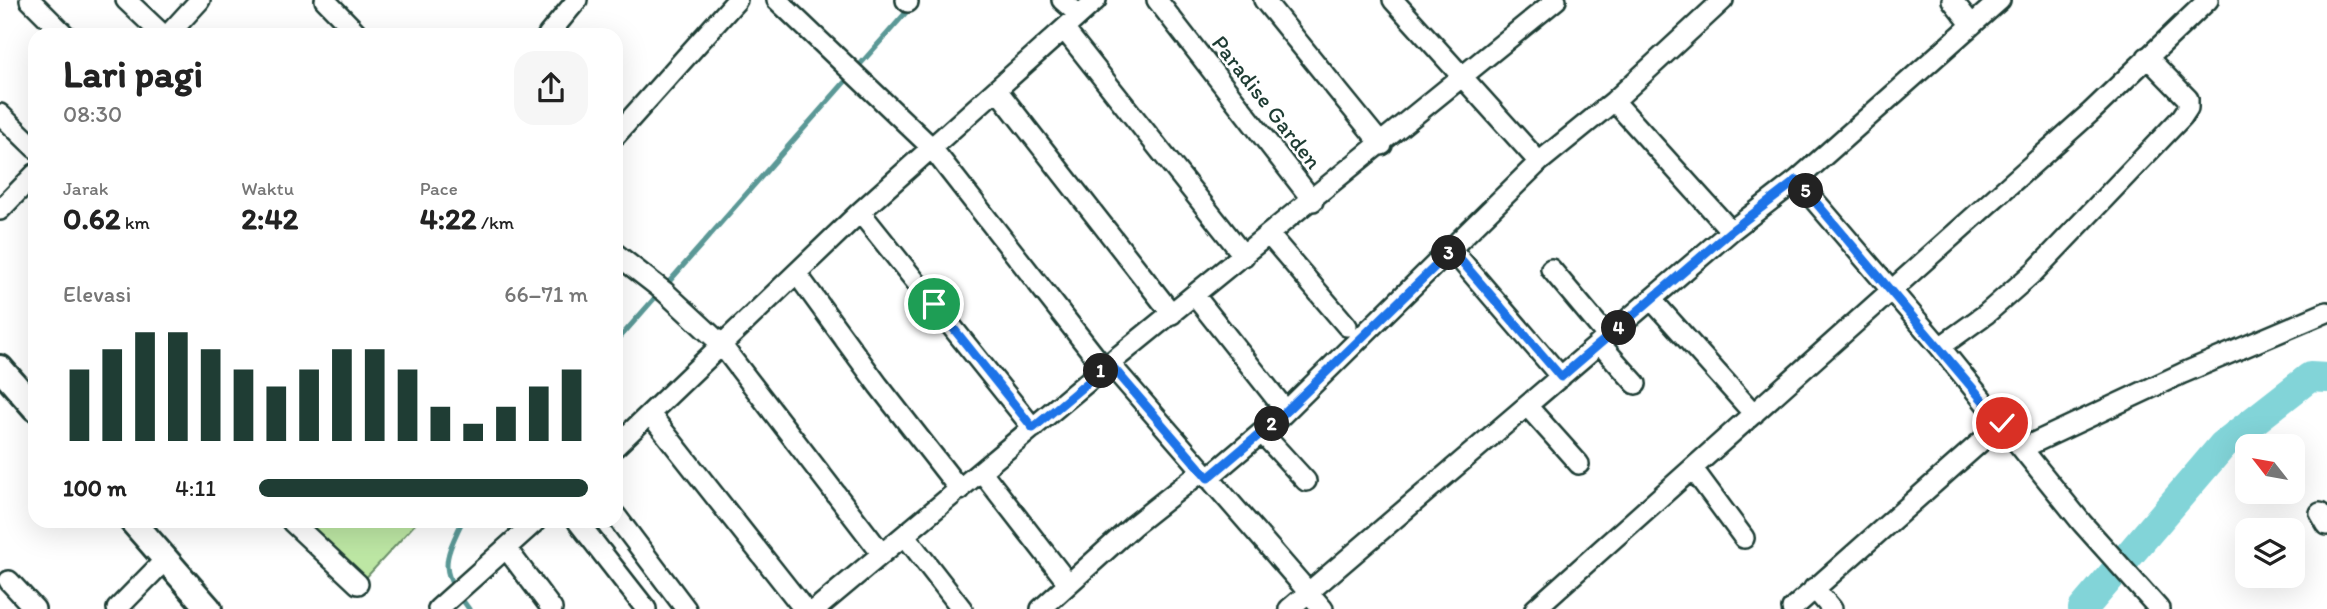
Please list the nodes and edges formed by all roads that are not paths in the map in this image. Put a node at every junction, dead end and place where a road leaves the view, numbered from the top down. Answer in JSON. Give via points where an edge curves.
{"nodes":[{"id":1,"x":30,"y":0,"type":"edge"},
{"id":2,"x":126,"y":0,"type":"edge"},
{"id":3,"x":200,"y":0,"type":"edge"},
{"id":4,"x":326,"y":0,"type":"edge"},
{"id":5,"x":577,"y":0,"type":"edge"},
{"id":6,"x":737,"y":0,"type":"edge"},
{"id":7,"x":777,"y":0,"type":"edge"},
{"id":8,"x":1062,"y":0,"type":"edge"},
{"id":9,"x":1096,"y":0,"type":"edge"},
{"id":10,"x":1157,"y":0,"type":"edge"},
{"id":11,"x":1264,"y":0,"type":"edge"},
{"id":12,"x":1393,"y":0,"type":"edge"},
{"id":13,"x":1556,"y":0,"type":"edge"},
{"id":14,"x":1723,"y":0,"type":"edge"},
{"id":15,"x":1952,"y":0,"type":"edge"},
{"id":16,"x":2000,"y":0,"type":"edge"},
{"id":17,"x":2208,"y":0,"type":"edge"},
{"id":18,"x":1079,"y":15,"type":"junction"},
{"id":19,"x":1972,"y":25,"type":"junction"},
{"id":20,"x":58,"y":28,"type":"edge"},
{"id":21,"x":157,"y":28,"type":"edge"},
{"id":22,"x":172,"y":28,"type":"edge"},
{"id":23,"x":352,"y":28,"type":"edge"},
{"id":24,"x":554,"y":28,"type":"edge"},
{"id":25,"x":1064,"y":29,"type":"junction"},
{"id":26,"x":2147,"y":57,"type":"junction"},
{"id":27,"x":1461,"y":77,"type":"junction"},
{"id":28,"x":997,"y":90,"type":"junction"},
{"id":29,"x":1614,"y":102,"type":"junction"},
{"id":30,"x":0,"y":114,"type":"edge"},
{"id":31,"x":623,"y":127,"type":"edge"},
{"id":32,"x":28,"y":141,"type":"edge"},
{"id":33,"x":1382,"y":145,"type":"junction"},
{"id":34,"x":930,"y":147,"type":"junction"},
{"id":35,"x":1539,"y":162,"type":"junction"},
{"id":36,"x":1797,"y":180,"type":"junction"},
{"id":37,"x":28,"y":181,"type":"edge"},
{"id":38,"x":1313,"y":201,"type":"junction"},
{"id":39,"x":0,"y":210,"type":"edge"},
{"id":40,"x":860,"y":212,"type":"junction"},
{"id":41,"x":1731,"y":231,"type":"junction"},
{"id":42,"x":1270,"y":236,"type":"junction"},
{"id":43,"x":1452,"y":250,"type":"junction"},
{"id":44,"x":1244,"y":256,"type":"junction"},
{"id":45,"x":623,"y":260,"type":"edge"},
{"id":46,"x":1551,"y":270,"type":"dead end"},
{"id":47,"x":797,"y":274,"type":"junction"},
{"id":48,"x":1893,"y":291,"type":"junction"},
{"id":49,"x":1195,"y":296,"type":"junction"},
{"id":50,"x":1651,"y":300,"type":"junction"},
{"id":51,"x":2327,"y":312,"type":"edge"},
{"id":52,"x":1172,"y":314,"type":"junction"},
{"id":53,"x":1347,"y":326,"type":"dead end"},
{"id":54,"x":1604,"y":340,"type":"junction"},
{"id":55,"x":720,"y":343,"type":"junction"},
{"id":56,"x":1940,"y":347,"type":"junction"},
{"id":57,"x":1107,"y":366,"type":"junction"},
{"id":58,"x":0,"y":368,"type":"edge"},
{"id":59,"x":1561,"y":377,"type":"junction"},
{"id":60,"x":1636,"y":384,"type":"dead end"},
{"id":61,"x":28,"y":400,"type":"edge"},
{"id":62,"x":1528,"y":407,"type":"junction"},
{"id":63,"x":1286,"y":411,"type":"junction"},
{"id":64,"x":650,"y":414,"type":"junction"},
{"id":65,"x":1754,"y":414,"type":"junction"},
{"id":66,"x":2002,"y":423,"type":"junction"},
{"id":67,"x":1033,"y":428,"type":"junction"},
{"id":68,"x":1262,"y":433,"type":"junction"},
{"id":69,"x":623,"y":439,"type":"edge"},
{"id":70,"x":2023,"y":448,"type":"junction"},
{"id":71,"x":1579,"y":464,"type":"dead end"},
{"id":72,"x":1693,"y":469,"type":"junction"},
{"id":73,"x":982,"y":472,"type":"junction"},
{"id":74,"x":1205,"y":475,"type":"junction"},
{"id":75,"x":1306,"y":481,"type":"dead end"},
{"id":76,"x":960,"y":490,"type":"junction"},
{"id":77,"x":623,"y":525,"type":"edge"},
{"id":78,"x":141,"y":528,"type":"edge"},
{"id":79,"x":298,"y":528,"type":"edge"},
{"id":80,"x":528,"y":528,"type":"edge"},
{"id":81,"x":583,"y":528,"type":"edge"},
{"id":82,"x":906,"y":537,"type":"junction"},
{"id":83,"x":1744,"y":538,"type":"dead end"},
{"id":84,"x":506,"y":548,"type":"junction"},
{"id":85,"x":882,"y":554,"type":"junction"},
{"id":86,"x":166,"y":559,"type":"junction"},
{"id":87,"x":9,"y":582,"type":"dead end"},
{"id":88,"x":1068,"y":583,"type":"junction"},
{"id":89,"x":358,"y":584,"type":"dead end"},
{"id":90,"x":1814,"y":588,"type":"junction"},
{"id":91,"x":1308,"y":592,"type":"junction"},
{"id":92,"x":449,"y":598,"type":"edge"},
{"id":93,"x":35,"y":609,"type":"edge"},
{"id":94,"x":117,"y":609,"type":"edge"},
{"id":95,"x":209,"y":609,"type":"edge"},
{"id":96,"x":552,"y":609,"type":"edge"},
{"id":97,"x":646,"y":609,"type":"edge"},
{"id":98,"x":686,"y":609,"type":"edge"},
{"id":99,"x":804,"y":609,"type":"edge"},
{"id":100,"x":816,"y":609,"type":"edge"},
{"id":101,"x":962,"y":609,"type":"edge"},
{"id":102,"x":1041,"y":609,"type":"edge"},
{"id":103,"x":1289,"y":609,"type":"edge"},
{"id":104,"x":1323,"y":609,"type":"edge"},
{"id":105,"x":1535,"y":609,"type":"edge"},
{"id":106,"x":1793,"y":609,"type":"edge"},
{"id":107,"x":1832,"y":609,"type":"edge"},
{"id":108,"x":2159,"y":609,"type":"edge"}],
"edges":[{"from":1,"to":20,"type":"street"},
{"from":2,"to":21,"type":"street"},
{"from":3,"to":22,"type":"street"},
{"from":4,"to":23,"type":"street"},
{"from":5,"to":24,"type":"street"},
{"from":6,"to":31,"type":"street"},
{"from":7,"to":34,"type":"street"},
{"from":8,"to":18,"type":"street"},
{"from":9,"to":18,"type":"street"},
{"from":10,"to":38,"type":"street","name":"Paradise Garden"},
{"from":11,"to":33,"type":"street"},
{"from":12,"to":27,"type":"street"},
{"from":13,"to":27,"type":"street"},
{"from":14,"to":29,"type":"street"},
{"from":15,"to":19,"type":"street"},
{"from":16,"to":19,"type":"street"},
{"from":17,"to":26,"type":"street"},
{"from":18,"to":25,"type":"street"},
{"from":19,"to":36,"type":"street"},
{"from":25,"to":28,"type":"street"},
{"from":25,"to":44,"type":"street"},
{"from":26,"to":48,"type":"street"},
{"from":26,"to":56,"type":"street","via":[[2188,99],[2188,108],[2035,271]]},
{"from":27,"to":33,"type":"street"},
{"from":27,"to":35,"type":"street"},
{"from":28,"to":34,"type":"street"},
{"from":28,"to":52,"type":"street"},
{"from":29,"to":35,"type":"street"},
{"from":29,"to":41,"type":"street"},
{"from":30,"to":32,"type":"street"},
{"from":33,"to":38,"type":"street"},
{"from":34,"to":40,"type":"street"},
{"from":34,"to":57,"type":"street"},
{"from":35,"to":43,"type":"street"},
{"from":36,"to":41,"type":"street"},
{"from":36,"to":48,"type":"street"},
{"from":37,"to":39,"type":"street"},
{"from":38,"to":42,"type":"street"},
{"from":40,"to":47,"type":"street"},
{"from":40,"to":67,"type":"street"},
{"from":41,"to":50,"type":"street"},
{"from":42,"to":44,"type":"street"},
{"from":42,"to":53,"type":"street"},
{"from":43,"to":59,"type":"street"},
{"from":43,"to":63,"type":"street"},
{"from":44,"to":49,"type":"street"},
{"from":45,"to":55,"type":"street"},
{"from":46,"to":54,"type":"street"},
{"from":47,"to":55,"type":"street"},
{"from":47,"to":76,"type":"street"},
{"from":48,"to":56,"type":"street"},
{"from":48,"to":65,"type":"street"},
{"from":49,"to":52,"type":"street"},
{"from":49,"to":63,"type":"street"},
{"from":50,"to":54,"type":"street"},
{"from":50,"to":65,"type":"street"},
{"from":51,"to":70,"type":"street"},
{"from":52,"to":57,"type":"street"},
{"from":54,"to":59,"type":"street"},
{"from":54,"to":60,"type":"street"},
{"from":55,"to":64,"type":"street"},
{"from":55,"to":85,"type":"street"},
{"from":56,"to":66,"type":"street"},
{"from":57,"to":67,"type":"street"},
{"from":57,"to":74,"type":"street"},
{"from":58,"to":61,"type":"main road"},
{"from":59,"to":62,"type":"street"},
{"from":62,"to":71,"type":"street"},
{"from":62,"to":91,"type":"street"},
{"from":63,"to":68,"type":"street"},
{"from":64,"to":69,"type":"street"},
{"from":64,"to":99,"type":"street"},
{"from":65,"to":72,"type":"street"},
{"from":66,"to":70,"type":"street"},
{"from":66,"to":90,"type":"street"},
{"from":67,"to":73,"type":"street"},
{"from":68,"to":74,"type":"street"},
{"from":68,"to":75,"type":"street"},
{"from":70,"to":108,"type":"street"},
{"from":72,"to":83,"type":"street"},
{"from":72,"to":105,"type":"street"},
{"from":73,"to":76,"type":"street"},
{"from":73,"to":88,"type":"street"},
{"from":74,"to":88,"type":"street","via":[[1134,525]]},
{"from":74,"to":91,"type":"street"},
{"from":76,"to":82,"type":"street"},
{"from":77,"to":98,"type":"street"},
{"from":78,"to":86,"type":"main road"},
{"from":79,"to":89,"type":"street"},
{"from":80,"to":84,"type":"street"},
{"from":81,"to":97,"type":"street"},
{"from":82,"to":85,"type":"street"},
{"from":82,"to":101,"type":"street"},
{"from":84,"to":92,"type":"street"},
{"from":84,"to":96,"type":"street"},
{"from":85,"to":100,"type":"street"},
{"from":86,"to":94,"type":"street"},
{"from":86,"to":95,"type":"main road"},
{"from":87,"to":93,"type":"street"},
{"from":88,"to":102,"type":"street"},
{"from":90,"to":106,"type":"street"},
{"from":90,"to":107,"type":"street"},
{"from":91,"to":103,"type":"street"},
{"from":91,"to":104,"type":"street"}]}
